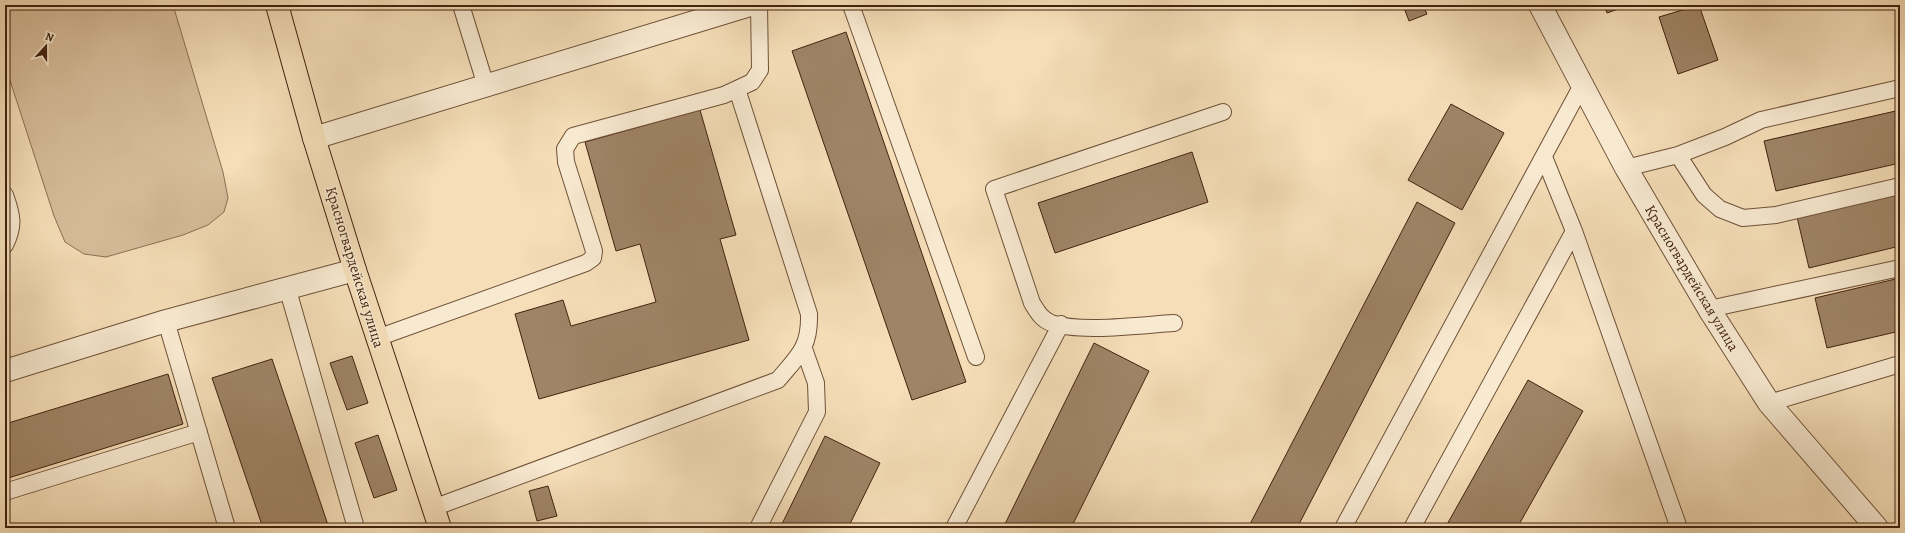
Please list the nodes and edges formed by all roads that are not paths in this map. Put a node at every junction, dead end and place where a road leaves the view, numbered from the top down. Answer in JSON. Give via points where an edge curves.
{"nodes":[{"id":1,"x":277,"y":5,"type":"edge"},
{"id":2,"x":460,"y":5,"type":"edge"},
{"id":3,"x":750,"y":5,"type":"edge"},
{"id":4,"x":759,"y":5,"type":"edge"},
{"id":5,"x":851,"y":5,"type":"edge"},
{"id":6,"x":1540,"y":5,"type":"edge"},
{"id":7,"x":1582,"y":85,"type":"junction"},
{"id":8,"x":486,"y":86,"type":"junction"},
{"id":9,"x":1900,"y":88,"type":"edge"},
{"id":10,"x":737,"y":90,"type":"junction"},
{"id":11,"x":1224,"y":112,"type":"dead end"},
{"id":12,"x":314,"y":138,"type":"junction"},
{"id":13,"x":1678,"y":155,"type":"junction"},
{"id":14,"x":1544,"y":157,"type":"junction"},
{"id":15,"x":1626,"y":168,"type":"junction"},
{"id":16,"x":1900,"y":186,"type":"edge"},
{"id":17,"x":5,"y":195,"type":"edge"},
{"id":18,"x":1574,"y":231,"type":"junction"},
{"id":19,"x":5,"y":245,"type":"edge"},
{"id":20,"x":1900,"y":268,"type":"edge"},
{"id":21,"x":355,"y":270,"type":"junction"},
{"id":22,"x":287,"y":287,"type":"junction"},
{"id":23,"x":1709,"y":309,"type":"junction"},
{"id":24,"x":166,"y":321,"type":"junction"},
{"id":25,"x":1061,"y":324,"type":"junction"},
{"id":26,"x":1174,"y":324,"type":"dead end"},
{"id":27,"x":377,"y":338,"type":"junction"},
{"id":28,"x":804,"y":349,"type":"junction"},
{"id":29,"x":976,"y":357,"type":"dead end"},
{"id":30,"x":1900,"y":364,"type":"edge"},
{"id":31,"x":5,"y":371,"type":"edge"},
{"id":32,"x":1769,"y":403,"type":"junction"},
{"id":33,"x":198,"y":432,"type":"junction"},
{"id":34,"x":5,"y":492,"type":"edge"},
{"id":35,"x":436,"y":518,"type":"edge"},
{"id":36,"x":226,"y":528,"type":"edge"},
{"id":37,"x":356,"y":528,"type":"edge"},
{"id":38,"x":758,"y":528,"type":"edge"},
{"id":39,"x":954,"y":528,"type":"edge"},
{"id":40,"x":1343,"y":528,"type":"edge"},
{"id":41,"x":1412,"y":528,"type":"edge"},
{"id":42,"x":1679,"y":528,"type":"edge"},
{"id":43,"x":1878,"y":528,"type":"edge"}],
"edges":[{"from":1,"to":12,"type":"main road","name":"Красногвардейская улица"},
{"from":2,"to":8,"type":"lane"},
{"from":3,"to":8,"type":"street"},
{"from":4,"to":10,"type":"lane","via":[[760,70],[752,82]]},
{"from":5,"to":29,"type":"lane"},
{"from":6,"to":7,"type":"street","name":"Красногвардейская улица"},
{"from":7,"to":14,"type":"lane"},
{"from":7,"to":15,"type":"street","name":"Красногвардейская улица"},
{"from":8,"to":12,"type":"street"},
{"from":9,"to":13,"type":"lane","via":[[1761,120]]},
{"from":10,"to":27,"type":"lane","via":[[573,136],[565,148],[566,162],[594,252],[593,258],[586,263]]},
{"from":10,"to":28,"type":"lane","via":[[809,314],[810,332]]},
{"from":11,"to":25,"type":"lane","via":[[994,189],[1032,303],[1041,317],[1050,323]]},
{"from":12,"to":21,"type":"main road","name":"Красногвардейская улица"},
{"from":13,"to":15,"type":"lane"},
{"from":13,"to":16,"type":"lane","via":[[1704,195],[1720,209],[1743,218],[1776,215]]},
{"from":14,"to":18,"type":"lane"},
{"from":14,"to":40,"type":"lane"},
{"from":15,"to":23,"type":"street","name":"Красногвардейская улица"},
{"from":17,"to":19,"type":"lane","via":[[12,215],[11,230]]},
{"from":18,"to":41,"type":"lane"},
{"from":18,"to":42,"type":"lane"},
{"from":20,"to":23,"type":"lane"},
{"from":21,"to":22,"type":"street"},
{"from":21,"to":27,"type":"main road","name":"Красногвардейская улица"},
{"from":22,"to":24,"type":"street"},
{"from":22,"to":37,"type":"lane"},
{"from":23,"to":32,"type":"street","name":"Красногвардейская улица"},
{"from":24,"to":31,"type":"street"},
{"from":24,"to":33,"type":"lane"},
{"from":25,"to":26,"type":"lane","via":[[1083,328]]},
{"from":25,"to":39,"type":"lane"},
{"from":27,"to":35,"type":"main road","name":"Красногвардейская улица"},
{"from":28,"to":35,"type":"lane","via":[[778,380]]},
{"from":28,"to":38,"type":"lane","via":[[816,383],[817,412]]},
{"from":30,"to":32,"type":"lane"},
{"from":32,"to":43,"type":"street","name":"Красногвардейская улица"},
{"from":33,"to":34,"type":"lane"},
{"from":33,"to":36,"type":"lane"}]}
